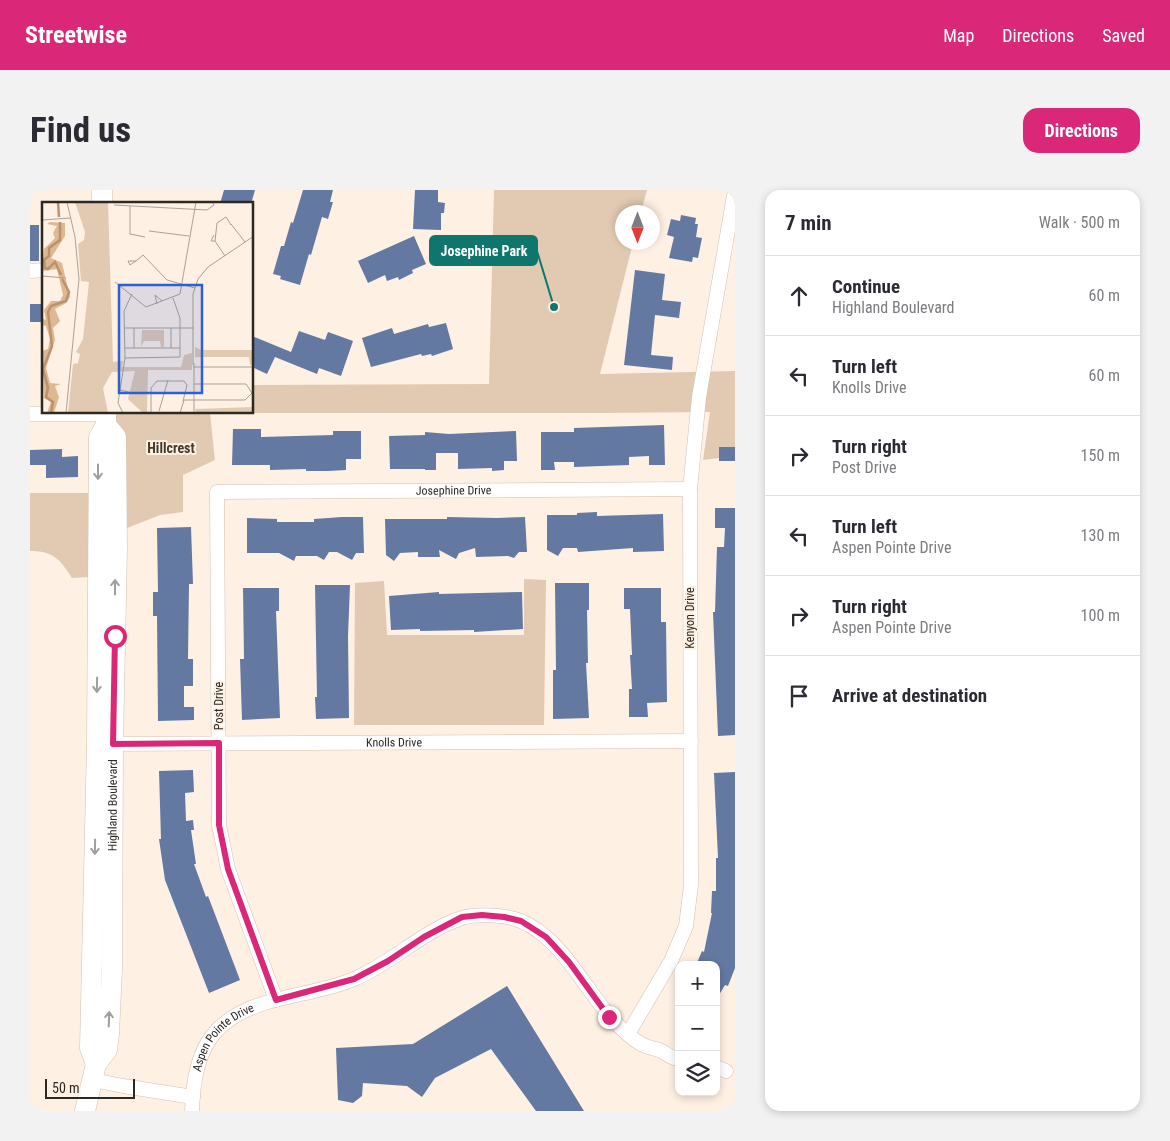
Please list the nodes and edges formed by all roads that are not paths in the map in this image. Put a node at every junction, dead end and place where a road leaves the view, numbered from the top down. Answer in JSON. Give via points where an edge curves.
{"nodes":[{"id":1,"x":735,"y":190,"type":"edge"},
{"id":2,"x":30,"y":414,"type":"edge"},
{"id":3,"x":106,"y":417,"type":"edge"},
{"id":4,"x":690,"y":489,"type":"junction"},
{"id":5,"x":217,"y":492,"type":"joint"},
{"id":6,"x":690,"y":741,"type":"junction"},
{"id":7,"x":219,"y":743,"type":"junction"},
{"id":8,"x":105,"y":744,"type":"junction"},
{"id":9,"x":276,"y":1000,"type":"junction"},
{"id":10,"x":628,"y":1034,"type":"junction"},
{"id":11,"x":675,"y":1059,"type":"edge"},
{"id":12,"x":95,"y":1072,"type":"junction"},
{"id":13,"x":193,"y":1097,"type":"junction"},
{"id":14,"x":85,"y":1111,"type":"edge"},
{"id":15,"x":192,"y":1111,"type":"edge"}],
"edges":[{"from":1,"to":4,"type":"street","name":"Kenyon Drive","via":[[699,397]]},
{"from":2,"to":3,"type":"street"},
{"from":3,"to":8,"type":"main road","name":"Highland Boulevard","via":[[116,437],[116,548]]},
{"from":4,"to":5,"type":"street","name":"Josephine Drive"},
{"from":4,"to":6,"type":"street","name":"Kenyon Drive"},
{"from":5,"to":7,"type":"street","name":"Post Drive"},
{"from":6,"to":7,"type":"street","name":"Knolls Drive"},
{"from":6,"to":10,"type":"street","name":"Kenyon Drive","via":[[691,885],[686,926],[671,961]]},
{"from":7,"to":8,"type":"street","name":"Knolls Drive"},
{"from":7,"to":9,"type":"street","name":"Post Drive","via":[[219,825],[228,869]]},
{"from":8,"to":12,"type":"main road","name":"Highland Boulevard","via":[[112,969],[108,1050]]},
{"from":9,"to":10,"type":"street","name":"Aspen Pointe Drive","via":[[354,979],[462,917],[504,917],[521,921],[546,937],[569,962],[609,1017]]},
{"from":9,"to":13,"type":"street","name":"Aspen Pointe Drive","via":[[247,1010],[216,1031],[198,1066]]},
{"from":10,"to":11,"type":"street","name":"Aspen Pointe Drive","via":[[642,1045],[661,1050]]},
{"from":12,"to":13,"type":"street","via":[[123,1086]]},
{"from":12,"to":14,"type":"main road","name":"Highland Boulevard"},
{"from":13,"to":15,"type":"street","name":"Aspen Pointe Drive"}]}
